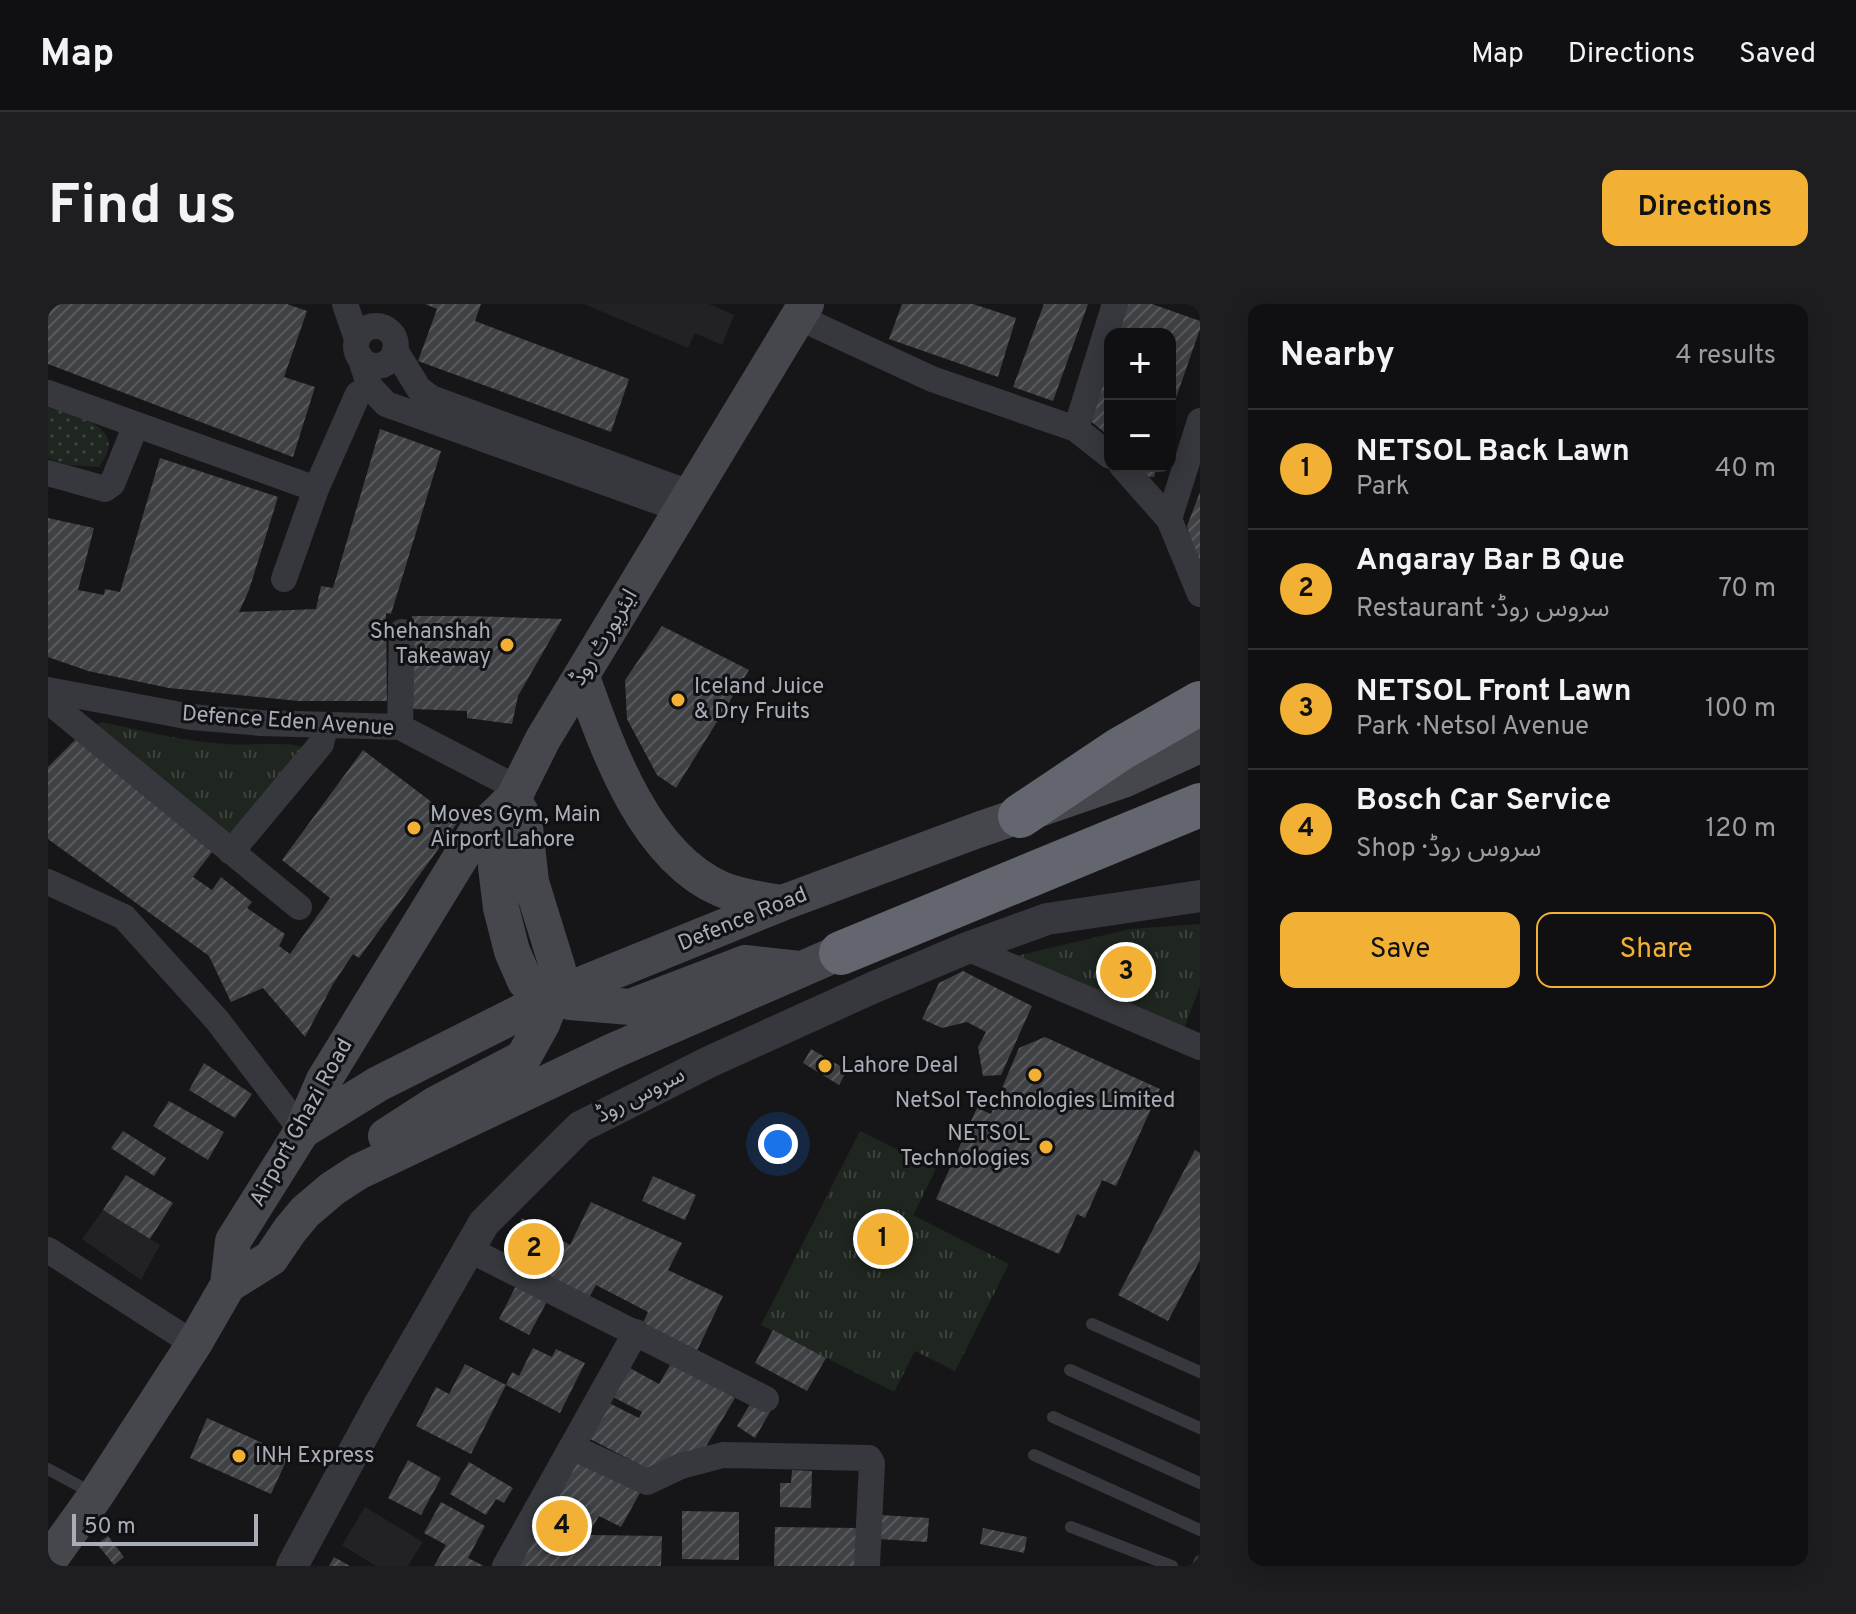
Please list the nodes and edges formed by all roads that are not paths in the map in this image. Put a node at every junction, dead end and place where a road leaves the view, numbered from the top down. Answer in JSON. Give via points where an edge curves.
{"nodes":[{"id":1,"x":345,"y":304,"type":"edge"},
{"id":2,"x":382,"y":304,"type":"edge"},
{"id":3,"x":1115,"y":304,"type":"edge"},
{"id":4,"x":802,"y":310,"type":"edge"},
{"id":5,"x":392,"y":341,"type":"junction"},
{"id":6,"x":358,"y":348,"type":"junction"},
{"id":7,"x":370,"y":387,"type":"junction"},
{"id":8,"x":48,"y":393,"type":"edge"},
{"id":9,"x":1200,"y":421,"type":"edge"},
{"id":10,"x":136,"y":425,"type":"junction"},
{"id":11,"x":1076,"y":429,"type":"junction"},
{"id":12,"x":1104,"y":451,"type":"edge"},
{"id":13,"x":1127,"y":472,"type":"edge"},
{"id":14,"x":48,"y":473,"type":"edge"},
{"id":15,"x":316,"y":489,"type":"junction"},
{"id":16,"x":687,"y":502,"type":"junction"},
{"id":17,"x":1169,"y":519,"type":"junction"},
{"id":18,"x":284,"y":579,"type":"dead end"},
{"id":19,"x":1200,"y":594,"type":"edge"},
{"id":20,"x":402,"y":632,"type":"dead end"},
{"id":21,"x":582,"y":677,"type":"junction"},
{"id":22,"x":54,"y":692,"type":"edge"},
{"id":23,"x":1200,"y":703,"type":"edge"},
{"id":24,"x":325,"y":725,"type":"junction"},
{"id":25,"x":400,"y":727,"type":"junction"},
{"id":26,"x":1200,"y":745,"type":"edge"},
{"id":27,"x":1200,"y":782,"type":"edge"},
{"id":28,"x":509,"y":800,"type":"junction"},
{"id":29,"x":1200,"y":805,"type":"edge"},
{"id":30,"x":1020,"y":816,"type":"junction"},
{"id":31,"x":231,"y":852,"type":"junction"},
{"id":32,"x":48,"y":882,"type":"edge"},
{"id":33,"x":1200,"y":896,"type":"edge"},
{"id":34,"x":782,"y":903,"type":"junction"},
{"id":35,"x":299,"y":907,"type":"dead end"},
{"id":36,"x":967,"y":948,"type":"junction"},
{"id":37,"x":822,"y":961,"type":"junction"},
{"id":38,"x":553,"y":996,"type":"junction"},
{"id":39,"x":1200,"y":1047,"type":"edge"},
{"id":40,"x":302,"y":1131,"type":"junction"},
{"id":41,"x":332,"y":1189,"type":"junction"},
{"id":42,"x":468,"y":1249,"type":"junction"},
{"id":43,"x":48,"y":1250,"type":"edge"},
{"id":44,"x":228,"y":1285,"type":"junction"},
{"id":45,"x":1092,"y":1324,"type":"dead end"},
{"id":46,"x":636,"y":1332,"type":"junction"},
{"id":47,"x":194,"y":1344,"type":"junction"},
{"id":48,"x":1070,"y":1370,"type":"dead end"},
{"id":49,"x":1200,"y":1372,"type":"edge"},
{"id":50,"x":766,"y":1399,"type":"dead end"},
{"id":51,"x":1053,"y":1417,"type":"dead end"},
{"id":52,"x":1200,"y":1428,"type":"edge"},
{"id":53,"x":572,"y":1447,"type":"junction"},
{"id":54,"x":1034,"y":1455,"type":"dead end"},
{"id":55,"x":48,"y":1469,"type":"edge"},
{"id":56,"x":1200,"y":1483,"type":"edge"},
{"id":57,"x":96,"y":1495,"type":"junction"},
{"id":58,"x":1071,"y":1527,"type":"dead end"},
{"id":59,"x":1200,"y":1530,"type":"edge"},
{"id":60,"x":48,"y":1561,"type":"edge"},
{"id":61,"x":62,"y":1566,"type":"edge"},
{"id":62,"x":292,"y":1566,"type":"edge"},
{"id":63,"x":505,"y":1566,"type":"edge"},
{"id":64,"x":867,"y":1566,"type":"edge"},
{"id":65,"x":1172,"y":1566,"type":"edge"}],
"edges":[{"from":1,"to":6,"type":"street"},
{"from":2,"to":5,"type":"street"},
{"from":3,"to":11,"type":"street"},
{"from":4,"to":11,"type":"street","via":[[932,379]]},
{"from":4,"to":16,"type":"main road","name":"ایئرپورٹ روڈ"},
{"from":5,"to":6,"type":"street","via":[[390,359],[380,365],[368,364]]},
{"from":5,"to":16,"type":"street","via":[[419,389],[431,398]]},
{"from":6,"to":7,"type":"street"},
{"from":7,"to":15,"type":"street","via":[[358,394]]},
{"from":7,"to":16,"type":"street","via":[[386,404]]},
{"from":8,"to":10,"type":"street"},
{"from":9,"to":17,"type":"street"},
{"from":10,"to":14,"type":"street","via":[[112,484],[105,489]]},
{"from":10,"to":15,"type":"street"},
{"from":11,"to":12,"type":"street"},
{"from":13,"to":17,"type":"street"},
{"from":15,"to":18,"type":"street"},
{"from":16,"to":21,"type":"main road","name":"ایئرپورٹ روڈ"},
{"from":17,"to":19,"type":"street"},
{"from":20,"to":25,"type":"street"},
{"from":21,"to":28,"type":"main road","name":"ایئرپورٹ روڈ"},
{"from":21,"to":34,"type":"main road","via":[[605,738],[660,843],[694,874],[722,890]]},
{"from":22,"to":24,"type":"street","name":"Defence Eden Avenue","via":[[191,717]]},
{"from":22,"to":31,"type":"street","via":[[58,709]]},
{"from":23,"to":30,"type":"highway"},
{"from":24,"to":25,"type":"street","name":"Defence Eden Avenue"},
{"from":24,"to":31,"type":"street","via":[[321,744]]},
{"from":25,"to":28,"type":"street","name":"Defence Eden Avenue"},
{"from":26,"to":30,"type":"main road","name":"Defence Road","via":[[1123,780]]},
{"from":27,"to":37,"type":"main road"},
{"from":28,"to":38,"type":"main road","via":[[496,867],[501,908],[525,981]]},
{"from":28,"to":40,"type":"main road","name":"Airport Ghazi Road","via":[[475,834],[324,1080]]},
{"from":29,"to":37,"type":"highway"},
{"from":30,"to":34,"type":"main road","name":"Defence Road"},
{"from":31,"to":35,"type":"street"},
{"from":32,"to":40,"type":"street","via":[[124,917],[217,1020]]},
{"from":33,"to":36,"type":"street","name":"سروس روڈ","via":[[1047,919]]},
{"from":34,"to":38,"type":"main road","name":"Defence Road"},
{"from":36,"to":39,"type":"street"},
{"from":36,"to":42,"type":"street","name":"سروس روڈ","via":[[709,1062],[580,1127],[484,1223]]},
{"from":37,"to":38,"type":"main road","via":[[745,963],[630,1007]]},
{"from":37,"to":41,"type":"main road","via":[[466,1119]]},
{"from":38,"to":40,"type":"main road","name":"Defence Road","via":[[378,1084]]},
{"from":38,"to":41,"type":"main road","via":[[523,1058],[359,1152]]},
{"from":40,"to":44,"type":"main road","name":"Airport Ghazi Road","via":[[233,1241]]},
{"from":41,"to":44,"type":"main road","via":[[297,1221],[271,1258]]},
{"from":42,"to":46,"type":"street"},
{"from":42,"to":62,"type":"street","name":"سروس روڈ"},
{"from":43,"to":47,"type":"street"},
{"from":44,"to":47,"type":"main road","name":"Airport Ghazi Road"},
{"from":45,"to":49,"type":"lane"},
{"from":46,"to":50,"type":"street"},
{"from":46,"to":53,"type":"street"},
{"from":47,"to":57,"type":"main road","name":"Airport Ghazi Road"},
{"from":48,"to":52,"type":"lane"},
{"from":51,"to":56,"type":"lane"},
{"from":53,"to":63,"type":"street"},
{"from":53,"to":64,"type":"street","via":[[647,1482],[723,1455],[869,1458]]},
{"from":54,"to":59,"type":"lane"},
{"from":55,"to":57,"type":"lane"},
{"from":57,"to":60,"type":"main road","name":"Airport Ghazi Road"},
{"from":58,"to":65,"type":"lane"},
{"from":60,"to":61,"type":"street"}]}
